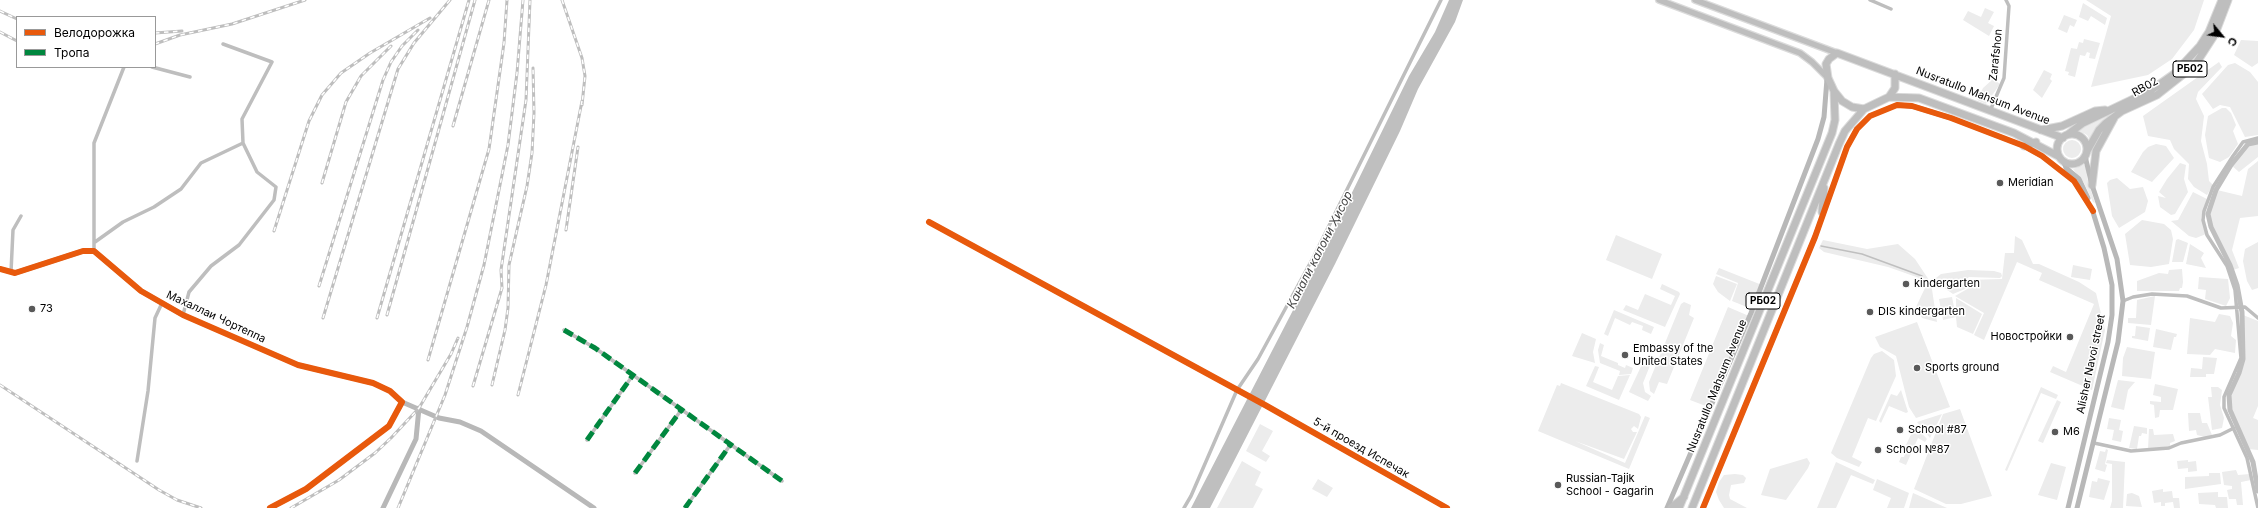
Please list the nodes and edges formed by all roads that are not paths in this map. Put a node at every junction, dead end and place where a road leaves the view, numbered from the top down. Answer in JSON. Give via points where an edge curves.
{"nodes":[{"id":1,"x":1441,"y":0,"type":"edge"},
{"id":2,"x":1659,"y":0,"type":"edge"},
{"id":3,"x":1695,"y":0,"type":"edge"},
{"id":4,"x":1870,"y":0,"type":"edge"},
{"id":5,"x":2006,"y":0,"type":"edge"},
{"id":6,"x":2222,"y":0,"type":"edge"},
{"id":7,"x":2228,"y":0,"type":"edge"},
{"id":8,"x":1676,"y":3,"type":"edge"},
{"id":9,"x":1891,"y":9,"type":"dead end"},
{"id":10,"x":223,"y":44,"type":"dead end"},
{"id":11,"x":1837,"y":53,"type":"junction"},
{"id":12,"x":124,"y":68,"type":"edge"},
{"id":13,"x":156,"y":68,"type":"edge"},
{"id":14,"x":1895,"y":74,"type":"junction"},
{"id":15,"x":190,"y":77,"type":"dead end"},
{"id":16,"x":1828,"y":78,"type":"junction"},
{"id":17,"x":1834,"y":91,"type":"junction"},
{"id":18,"x":1889,"y":97,"type":"junction"},
{"id":19,"x":1864,"y":108,"type":"junction"},
{"id":20,"x":1990,"y":111,"type":"junction"},
{"id":21,"x":2114,"y":112,"type":"junction"},
{"id":22,"x":2040,"y":130,"type":"junction"},
{"id":23,"x":2065,"y":137,"type":"junction"},
{"id":24,"x":2258,"y":138,"type":"edge"},
{"id":25,"x":2036,"y":142,"type":"junction"},
{"id":26,"x":243,"y":143,"type":"junction"},
{"id":27,"x":2024,"y":146,"type":"junction"},
{"id":28,"x":2086,"y":153,"type":"junction"},
{"id":29,"x":2058,"y":156,"type":"junction"},
{"id":30,"x":2064,"y":162,"type":"junction"},
{"id":31,"x":1824,"y":182,"type":"junction"},
{"id":32,"x":2092,"y":185,"type":"junction"},
{"id":33,"x":2093,"y":211,"type":"junction"},
{"id":34,"x":1822,"y":212,"type":"junction"},
{"id":35,"x":21,"y":216,"type":"dead end"},
{"id":36,"x":929,"y":222,"type":"dead end"},
{"id":37,"x":95,"y":242,"type":"junction"},
{"id":38,"x":94,"y":251,"type":"junction"},
{"id":39,"x":0,"y":269,"type":"edge"},
{"id":40,"x":11,"y":272,"type":"junction"},
{"id":41,"x":2123,"y":301,"type":"junction"},
{"id":42,"x":162,"y":303,"type":"junction"},
{"id":43,"x":2236,"y":307,"type":"junction"},
{"id":44,"x":183,"y":315,"type":"junction"},
{"id":45,"x":2258,"y":318,"type":"edge"},
{"id":46,"x":564,"y":330,"type":"dead end"},
{"id":47,"x":633,"y":375,"type":"junction"},
{"id":48,"x":1238,"y":390,"type":"junction"},
{"id":49,"x":402,"y":402,"type":"junction"},
{"id":50,"x":419,"y":408,"type":"junction"},
{"id":51,"x":682,"y":409,"type":"junction"},
{"id":52,"x":2234,"y":428,"type":"junction"},
{"id":53,"x":587,"y":440,"type":"dead end"},
{"id":54,"x":2094,"y":443,"type":"junction"},
{"id":55,"x":731,"y":444,"type":"junction"},
{"id":56,"x":137,"y":461,"type":"dead end"},
{"id":57,"x":635,"y":473,"type":"dead end"},
{"id":58,"x":782,"y":481,"type":"dead end"},
{"id":59,"x":1684,"y":497,"type":"junction"},
{"id":60,"x":1695,"y":506,"type":"edge"},
{"id":61,"x":270,"y":508,"type":"edge"},
{"id":62,"x":383,"y":508,"type":"edge"},
{"id":63,"x":594,"y":508,"type":"edge"},
{"id":64,"x":685,"y":508,"type":"edge"},
{"id":65,"x":1184,"y":508,"type":"edge"},
{"id":66,"x":1447,"y":508,"type":"edge"},
{"id":67,"x":1667,"y":508,"type":"edge"},
{"id":68,"x":1671,"y":508,"type":"edge"},
{"id":69,"x":1679,"y":508,"type":"edge"},
{"id":70,"x":1703,"y":508,"type":"edge"},
{"id":71,"x":2068,"y":508,"type":"edge"},
{"id":72,"x":2077,"y":508,"type":"edge"},
{"id":73,"x":2258,"y":508,"type":"edge"}],
"edges":[{"from":1,"to":48,"type":"street","via":[[1314,256],[1258,359]]},
{"from":2,"to":8,"type":"main road"},
{"from":3,"to":11,"type":"main road"},
{"from":4,"to":9,"type":"street"},
{"from":5,"to":20,"type":"street","name":"Zarafshon","via":[[2009,6],[2004,78]]},
{"from":6,"to":21,"type":"highway","name":"RB02","number":"РБ02","via":[[2209,32],[2189,60],[2150,91]]},
{"from":7,"to":21,"type":"highway","name":"RB02","number":"РБ02","via":[[2215,34],[2194,65],[2157,95],[2122,111]]},
{"from":8,"to":16,"type":"main road","via":[[1800,53]]},
{"from":10,"to":26,"type":"street","via":[[272,62],[242,119]]},
{"from":11,"to":14,"type":"highway","name":"Nusratullo Mahsum Avenue"},
{"from":11,"to":16,"type":"highway","via":[[1829,58],[1826,64]]},
{"from":12,"to":37,"type":"street","via":[[94,143]]},
{"from":13,"to":15,"type":"street"},
{"from":14,"to":18,"type":"highway","via":[[1895,88]]},
{"from":14,"to":20,"type":"highway","name":"Nusratullo Mahsum Avenue"},
{"from":16,"to":17,"type":"highway"},
{"from":16,"to":67,"type":"street","via":[[1824,117],[1818,139],[1748,320]]},
{"from":17,"to":19,"type":"highway","via":[[1842,101]]},
{"from":17,"to":59,"type":"highway","name":"Nusratullo Mahsum Avenue","number":"РБ02","via":[[1835,120],[1832,133]]},
{"from":18,"to":19,"type":"highway"},
{"from":18,"to":25,"type":"highway","name":"Nusratullo Mahsum Avenue","via":[[1910,96],[1930,101]]},
{"from":19,"to":31,"type":"highway","name":"Nusratullo Mahsum Avenue","number":"РБ02","via":[[1845,131]]},
{"from":20,"to":22,"type":"highway","name":"Nusratullo Mahsum Avenue"},
{"from":21,"to":22,"type":"highway","via":[[2095,112],[2058,128]]},
{"from":21,"to":23,"type":"highway","number":"РБ02","via":[[2076,127]]},
{"from":21,"to":28,"type":"highway","number":"РБ02","via":[[2099,130]]},
{"from":21,"to":32,"type":"highway","via":[[2096,151]]},
{"from":22,"to":23,"type":"highway","name":"Nusratullo Mahsum Avenue"},
{"from":23,"to":28,"type":"highway","via":[[2074,135],[2081,138],[2086,144]]},
{"from":23,"to":29,"type":"highway","via":[[2058,144]]},
{"from":24,"to":43,"type":"street","via":[[2243,142],[2240,146],[2213,187],[2204,212],[2207,235],[2234,282]]},
{"from":25,"to":27,"type":"highway"},
{"from":25,"to":29,"type":"highway","name":"Nusratullo Mahsum Avenue"},
{"from":26,"to":37,"type":"street","via":[[201,163],[181,189],[154,207],[123,222]]},
{"from":26,"to":44,"type":"street","via":[[257,172],[276,187],[274,200],[239,245],[211,266],[189,292]]},
{"from":27,"to":33,"type":"street","via":[[2042,156],[2074,181]]},
{"from":27,"to":34,"type":"street","via":[[1928,110],[1907,105],[1883,110],[1870,116],[1857,129],[1847,147]]},
{"from":28,"to":30,"type":"highway","via":[[2076,164]]},
{"from":28,"to":32,"type":"street","name":"Alisher Navoi street"},
{"from":29,"to":30,"type":"highway"},
{"from":30,"to":33,"type":"street","name":"Alisher Navoi street","via":[[2066,168],[2084,187]]},
{"from":31,"to":34,"type":"highway"},
{"from":31,"to":60,"type":"highway","name":"Nusratullo Mahsum Avenue","number":"РБ02"},
{"from":32,"to":41,"type":"street","name":"Alisher Navoi street","via":[[2117,259]]},
{"from":33,"to":71,"type":"street","name":"Alisher Navoi street","via":[[2111,278],[2112,315],[2105,355]]},
{"from":34,"to":70,"type":"street","via":[[1815,237]]},
{"from":35,"to":40,"type":"street","via":[[13,230]]},
{"from":36,"to":48,"type":"street","name":"5-й проезд Испечак"},
{"from":37,"to":38,"type":"street"},
{"from":38,"to":40,"type":"street","via":[[83,251],[15,273]]},
{"from":38,"to":42,"type":"street","name":"Махаллаи Чортеппа","via":[[141,291]]},
{"from":39,"to":40,"type":"street"},
{"from":41,"to":43,"type":"street","via":[[2133,297],[2187,296],[2221,308]]},
{"from":41,"to":54,"type":"street","name":"Alisher Navoi street","via":[[2118,342]]},
{"from":42,"to":44,"type":"street","name":"Махаллаи Чортеппа"},
{"from":42,"to":56,"type":"street","via":[[155,318],[148,391]]},
{"from":43,"to":45,"type":"street","via":[[2245,307]]},
{"from":43,"to":52,"type":"street","via":[[2241,358],[2224,397],[2224,408]]},
{"from":44,"to":49,"type":"street","name":"Махаллаи Чортеппа","via":[[298,364],[373,383],[390,391]]},
{"from":46,"to":47,"type":"street"},
{"from":47,"to":51,"type":"street"},
{"from":47,"to":53,"type":"street"},
{"from":48,"to":65,"type":"street"},
{"from":48,"to":66,"type":"street","name":"5-й проезд Испечак"},
{"from":49,"to":50,"type":"street","name":"Махаллаи Чортеппа"},
{"from":49,"to":61,"type":"street","via":[[389,426],[378,435],[306,489]]},
{"from":50,"to":62,"type":"street","via":[[416,439]]},
{"from":50,"to":63,"type":"street","name":"Махаллаи Чортеппа","via":[[440,418],[460,422],[481,431]]},
{"from":51,"to":55,"type":"street"},
{"from":51,"to":57,"type":"street"},
{"from":52,"to":54,"type":"street","via":[[2220,435],[2169,448],[2131,451]]},
{"from":52,"to":73,"type":"street","via":[[2247,458]]},
{"from":54,"to":72,"type":"street","name":"Alisher Navoi street"},
{"from":55,"to":58,"type":"street"},
{"from":55,"to":64,"type":"street"},
{"from":59,"to":68,"type":"highway"},
{"from":59,"to":69,"type":"highway","name":"Nusratullo Mahsum Avenue","number":"РБ02"}]}
